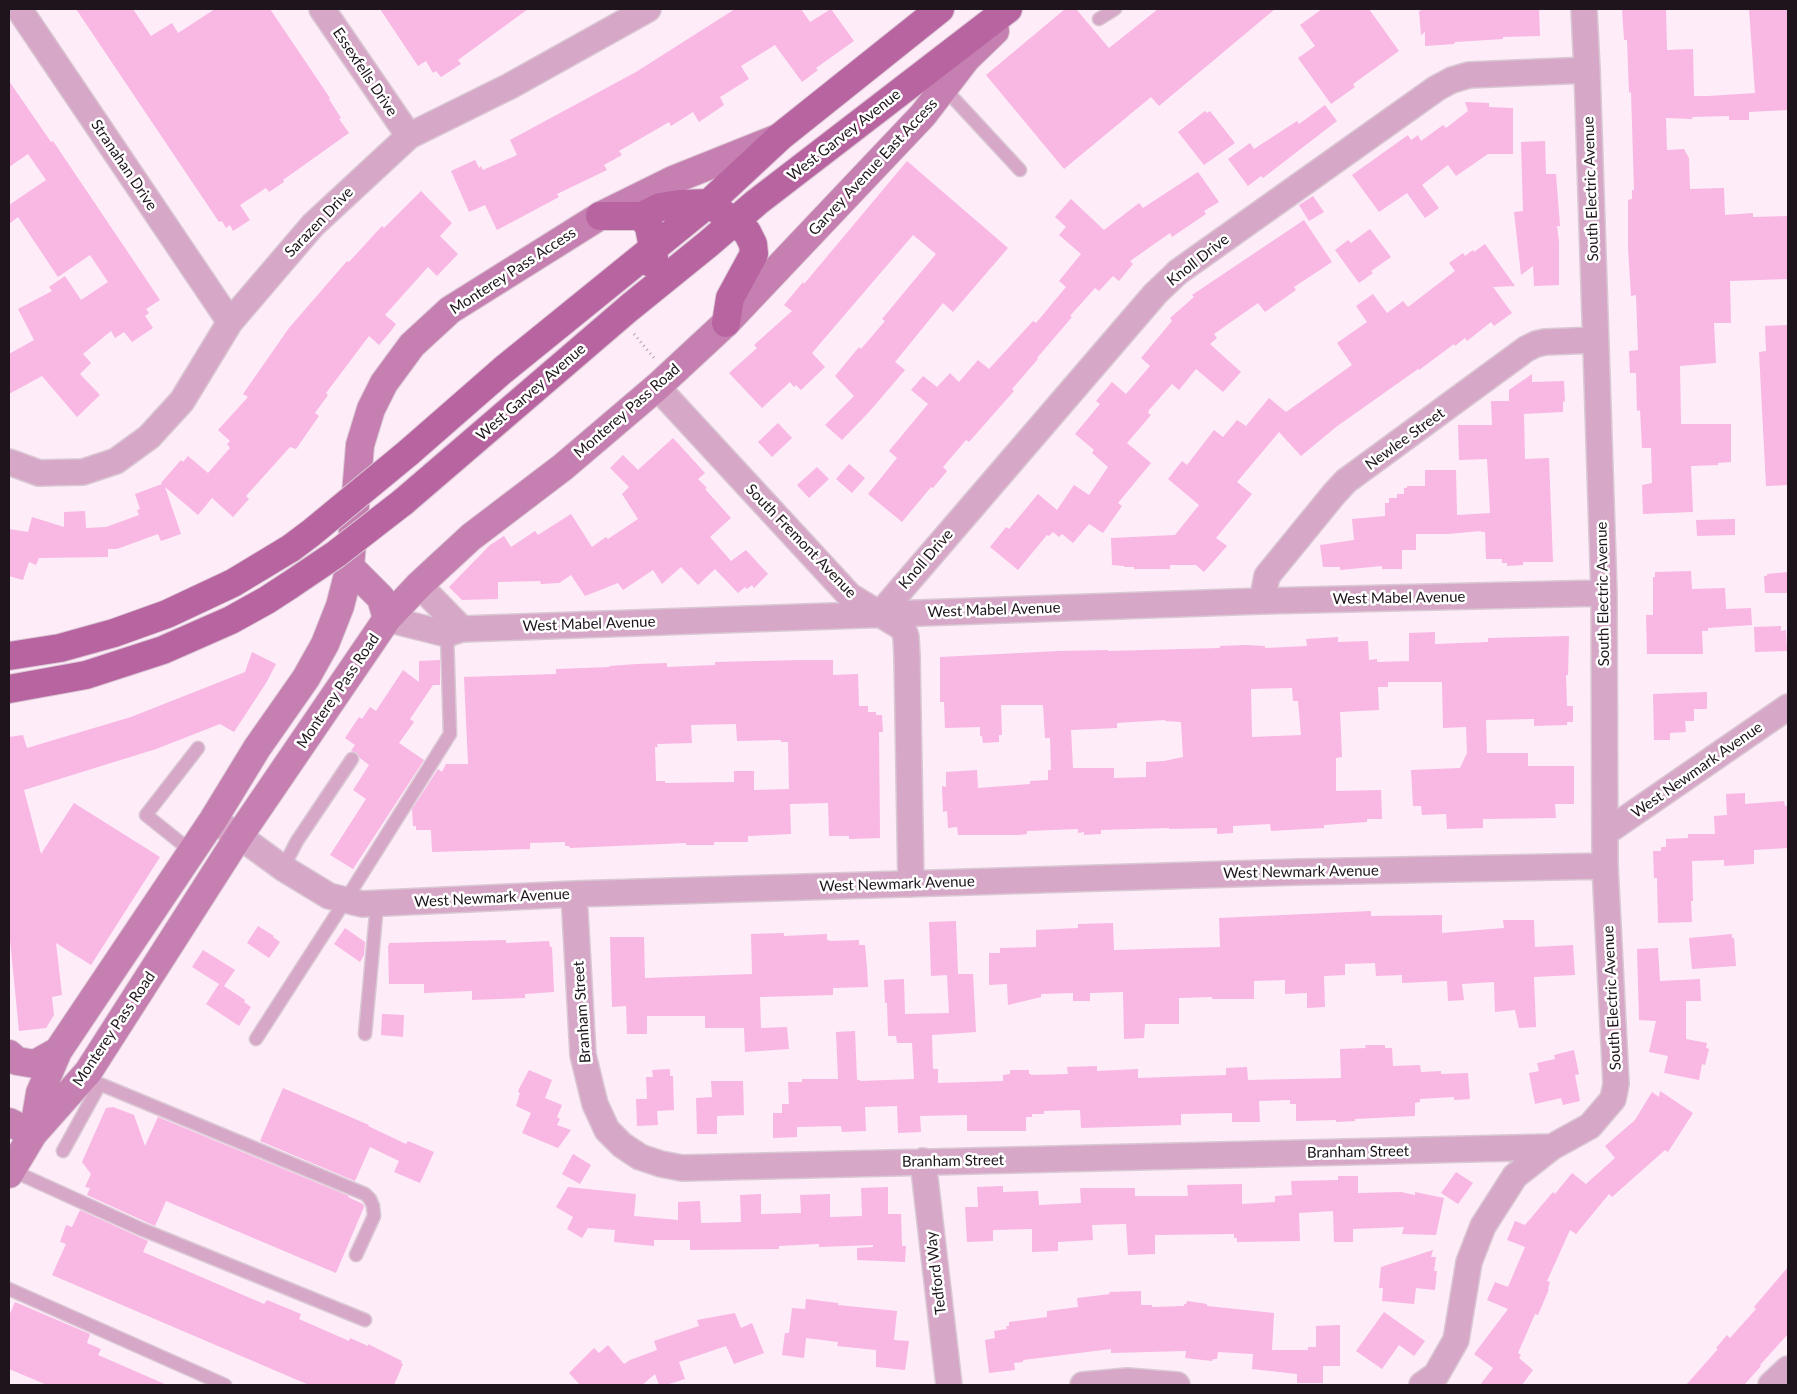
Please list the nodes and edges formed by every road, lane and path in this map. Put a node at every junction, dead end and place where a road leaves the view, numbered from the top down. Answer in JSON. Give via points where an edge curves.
{"nodes":[{"id":1,"x":19,"y":9,"type":"edge"},
{"id":2,"x":322,"y":9,"type":"edge"},
{"id":3,"x":940,"y":9,"type":"edge"},
{"id":4,"x":1008,"y":9,"type":"edge"},
{"id":5,"x":1017,"y":9,"type":"edge"},
{"id":6,"x":1115,"y":9,"type":"edge"},
{"id":7,"x":1584,"y":9,"type":"edge"},
{"id":8,"x":637,"y":12,"type":"edge"},
{"id":9,"x":1099,"y":19,"type":"dead end"},
{"id":10,"x":1587,"y":70,"type":"junction"},
{"id":11,"x":944,"y":88,"type":"junction"},
{"id":12,"x":408,"y":136,"type":"junction"},
{"id":13,"x":781,"y":136,"type":"junction"},
{"id":14,"x":1020,"y":170,"type":"dead end"},
{"id":15,"x":709,"y":203,"type":"junction"},
{"id":16,"x":600,"y":216,"type":"junction"},
{"id":17,"x":642,"y":216,"type":"junction"},
{"id":18,"x":733,"y":222,"type":"junction"},
{"id":19,"x":653,"y":248,"type":"junction"},
{"id":20,"x":230,"y":322,"type":"junction"},
{"id":21,"x":726,"y":323,"type":"junction"},
{"id":22,"x":630,"y":330,"type":"dead end"},
{"id":23,"x":1595,"y":340,"type":"junction"},
{"id":24,"x":654,"y":358,"type":"dead end"},
{"id":25,"x":541,"y":382,"type":"junction"},
{"id":26,"x":657,"y":387,"type":"junction"},
{"id":27,"x":9,"y":462,"type":"edge"},
{"id":28,"x":350,"y":567,"type":"junction"},
{"id":29,"x":419,"y":585,"type":"junction"},
{"id":30,"x":1604,"y":593,"type":"junction"},
{"id":31,"x":1262,"y":601,"type":"junction"},
{"id":32,"x":879,"y":614,"type":"junction"},
{"id":33,"x":387,"y":619,"type":"junction"},
{"id":34,"x":454,"y":631,"type":"junction"},
{"id":35,"x":9,"y":656,"type":"edge"},
{"id":36,"x":9,"y":689,"type":"edge"},
{"id":37,"x":1788,"y":707,"type":"edge"},
{"id":38,"x":198,"y":748,"type":"dead end"},
{"id":39,"x":352,"y":759,"type":"dead end"},
{"id":40,"x":213,"y":820,"type":"junction"},
{"id":41,"x":1605,"y":833,"type":"junction"},
{"id":42,"x":240,"y":836,"type":"junction"},
{"id":43,"x":191,"y":851,"type":"junction"},
{"id":44,"x":1604,"y":866,"type":"junction"},
{"id":45,"x":283,"y":868,"type":"junction"},
{"id":46,"x":911,"y":884,"type":"junction"},
{"id":47,"x":574,"y":894,"type":"junction"},
{"id":48,"x":345,"y":900,"type":"junction"},
{"id":49,"x":377,"y":904,"type":"junction"},
{"id":50,"x":365,"y":1034,"type":"dead end"},
{"id":51,"x":256,"y":1039,"type":"dead end"},
{"id":52,"x":58,"y":1051,"type":"junction"},
{"id":53,"x":9,"y":1054,"type":"edge"},
{"id":54,"x":91,"y":1081,"type":"junction"},
{"id":55,"x":9,"y":1122,"type":"edge"},
{"id":56,"x":33,"y":1134,"type":"junction"},
{"id":57,"x":1552,"y":1147,"type":"junction"},
{"id":58,"x":63,"y":1151,"type":"dead end"},
{"id":59,"x":923,"y":1161,"type":"junction"},
{"id":60,"x":10,"y":1172,"type":"edge"},
{"id":61,"x":356,"y":1255,"type":"dead end"},
{"id":62,"x":9,"y":1289,"type":"edge"},
{"id":63,"x":365,"y":1320,"type":"dead end"},
{"id":64,"x":1788,"y":1370,"type":"edge"},
{"id":65,"x":225,"y":1385,"type":"edge"},
{"id":66,"x":949,"y":1385,"type":"edge"},
{"id":67,"x":1082,"y":1385,"type":"edge"},
{"id":68,"x":1177,"y":1385,"type":"edge"},
{"id":69,"x":1422,"y":1385,"type":"edge"},
{"id":70,"x":1771,"y":1385,"type":"edge"}],
"edges":[{"from":1,"to":20,"type":"street","name":"Stranahan Drive"},
{"from":2,"to":12,"type":"street","name":"Essexfells Drive"},
{"from":3,"to":13,"type":"main road"},
{"from":4,"to":18,"type":"main road","name":"West Garvey Avenue"},
{"from":5,"to":11,"type":"main road","name":"Garvey Avenue East Access","via":[[966,59]]},
{"from":6,"to":9,"type":"lane"},
{"from":7,"to":10,"type":"street","name":"South Electric Avenue"},
{"from":8,"to":12,"type":"street","name":"Sarazen Drive","via":[[510,86]]},
{"from":10,"to":23,"type":"street","name":"South Electric Avenue"},
{"from":10,"to":32,"type":"street","name":"Knoll Drive","via":[[1469,75],[1452,80],[1178,272],[1155,294]]},
{"from":11,"to":14,"type":"lane"},
{"from":11,"to":21,"type":"main road","name":"Garvey Avenue East Access","via":[[923,115]]},
{"from":12,"to":20,"type":"street","name":"Sarazen Drive","via":[[313,225]]},
{"from":13,"to":15,"type":"main road"},
{"from":13,"to":16,"type":"main road","name":"Monterey Pass Access","via":[[673,180]]},
{"from":15,"to":17,"type":"main road","via":[[660,207]]},
{"from":15,"to":18,"type":"main road"},
{"from":15,"to":19,"type":"main road"},
{"from":16,"to":17,"type":"main road"},
{"from":16,"to":28,"type":"main road","name":"Monterey Pass Access","via":[[450,310],[412,345],[384,382],[371,409],[360,445]]},
{"from":17,"to":19,"type":"main road","via":[[649,227]]},
{"from":18,"to":21,"type":"main road","via":[[748,232],[754,254],[730,298]]},
{"from":18,"to":25,"type":"main road","name":"West Garvey Avenue"},
{"from":19,"to":25,"type":"main road","via":[[654,258],[640,276],[544,358],[539,368]]},
{"from":19,"to":35,"type":"main road","bridge":true,"via":[[503,370],[312,534],[291,548],[225,587],[159,617],[60,648]]},
{"from":20,"to":27,"type":"street","name":"Sarazen Drive","via":[[182,401],[149,437],[116,461],[83,472],[39,473]]},
{"from":21,"to":26,"type":"main road","name":"Monterey Pass Road"},
{"from":22,"to":24,"type":"path"},
{"from":23,"to":30,"type":"street","name":"South Electric Avenue"},
{"from":23,"to":31,"type":"street","name":"Newlee Street","via":[[1536,344],[1346,481],[1267,576]]},
{"from":25,"to":36,"type":"main road","name":"West Garvey Avenue","bridge":true,"via":[[403,502],[336,554],[267,600],[163,650],[86,675]]},
{"from":26,"to":29,"type":"main road","name":"Monterey Pass Road","via":[[563,467],[471,538]]},
{"from":26,"to":32,"type":"street","name":"South Fremont Avenue","via":[[850,596]]},
{"from":28,"to":33,"type":"main road","via":[[381,598]]},
{"from":28,"to":40,"type":"main road","name":"Monterey Pass Road","via":[[340,606],[325,644]]},
{"from":29,"to":33,"type":"main road","name":"Monterey Pass Road"},
{"from":29,"to":34,"type":"street"},
{"from":30,"to":31,"type":"street","name":"West Mabel Avenue"},
{"from":30,"to":41,"type":"street","name":"South Electric Avenue"},
{"from":31,"to":32,"type":"street","name":"West Mabel Avenue"},
{"from":32,"to":34,"type":"street","name":"West Mabel Avenue"},
{"from":32,"to":46,"type":"street","name":"South Fremont Avenue","via":[[903,628],[906,637]]},
{"from":33,"to":34,"type":"street","name":"West Mabel Avenue"},
{"from":33,"to":42,"type":"main road","name":"Monterey Pass Road"},
{"from":34,"to":48,"type":"lane","via":[[450,734]]},
{"from":37,"to":41,"type":"street","name":"West Newmark Avenue"},
{"from":38,"to":43,"type":"lane","via":[[146,815]]},
{"from":39,"to":45,"type":"lane","via":[[297,841]]},
{"from":40,"to":42,"type":"street","name":"West Newmark Avenue"},
{"from":40,"to":43,"type":"main road","name":"Monterey Pass Road"},
{"from":41,"to":44,"type":"street","name":"South Electric Avenue"},
{"from":42,"to":45,"type":"street","name":"West Newmark Avenue"},
{"from":42,"to":54,"type":"main road","name":"Monterey Pass Road"},
{"from":43,"to":52,"type":"main road","name":"Monterey Pass Road"},
{"from":44,"to":46,"type":"street","name":"West Newmark Avenue"},
{"from":44,"to":57,"type":"street","name":"South Electric Avenue","via":[[1616,1084],[1613,1099],[1590,1126]]},
{"from":45,"to":48,"type":"street","name":"West Newmark Avenue","via":[[329,896]]},
{"from":46,"to":47,"type":"street","name":"West Newmark Avenue"},
{"from":47,"to":49,"type":"street","name":"West Newmark Avenue"},
{"from":47,"to":59,"type":"street","name":"Branham Street","via":[[583,1055],[595,1104],[607,1130],[622,1145],[640,1157],[682,1168]]},
{"from":48,"to":49,"type":"street","name":"West Newmark Avenue"},
{"from":48,"to":51,"type":"lane"},
{"from":49,"to":50,"type":"lane"},
{"from":52,"to":53,"type":"main road","via":[[35,1064],[17,1061]]},
{"from":52,"to":56,"type":"main road","name":"Monterey Pass Road","via":[[40,1093]]},
{"from":54,"to":56,"type":"main road","name":"Monterey Pass Road"},
{"from":54,"to":58,"type":"lane"},
{"from":54,"to":61,"type":"lane","via":[[365,1194],[373,1206],[374,1216]]},
{"from":55,"to":56,"type":"main road"},
{"from":56,"to":60,"type":"main road","name":"Monterey Pass Road"},
{"from":57,"to":59,"type":"street","name":"Branham Street"},
{"from":57,"to":69,"type":"street","name":"South Electric Avenue","via":[[1515,1176],[1483,1226],[1469,1262],[1456,1340],[1436,1375]]},
{"from":59,"to":66,"type":"street","name":"Tedford Way"},
{"from":60,"to":63,"type":"lane","via":[[140,1230]]},
{"from":62,"to":65,"type":"lane"},
{"from":64,"to":70,"type":"street"},
{"from":67,"to":68,"type":"street","via":[[1127,1381]]}]}
